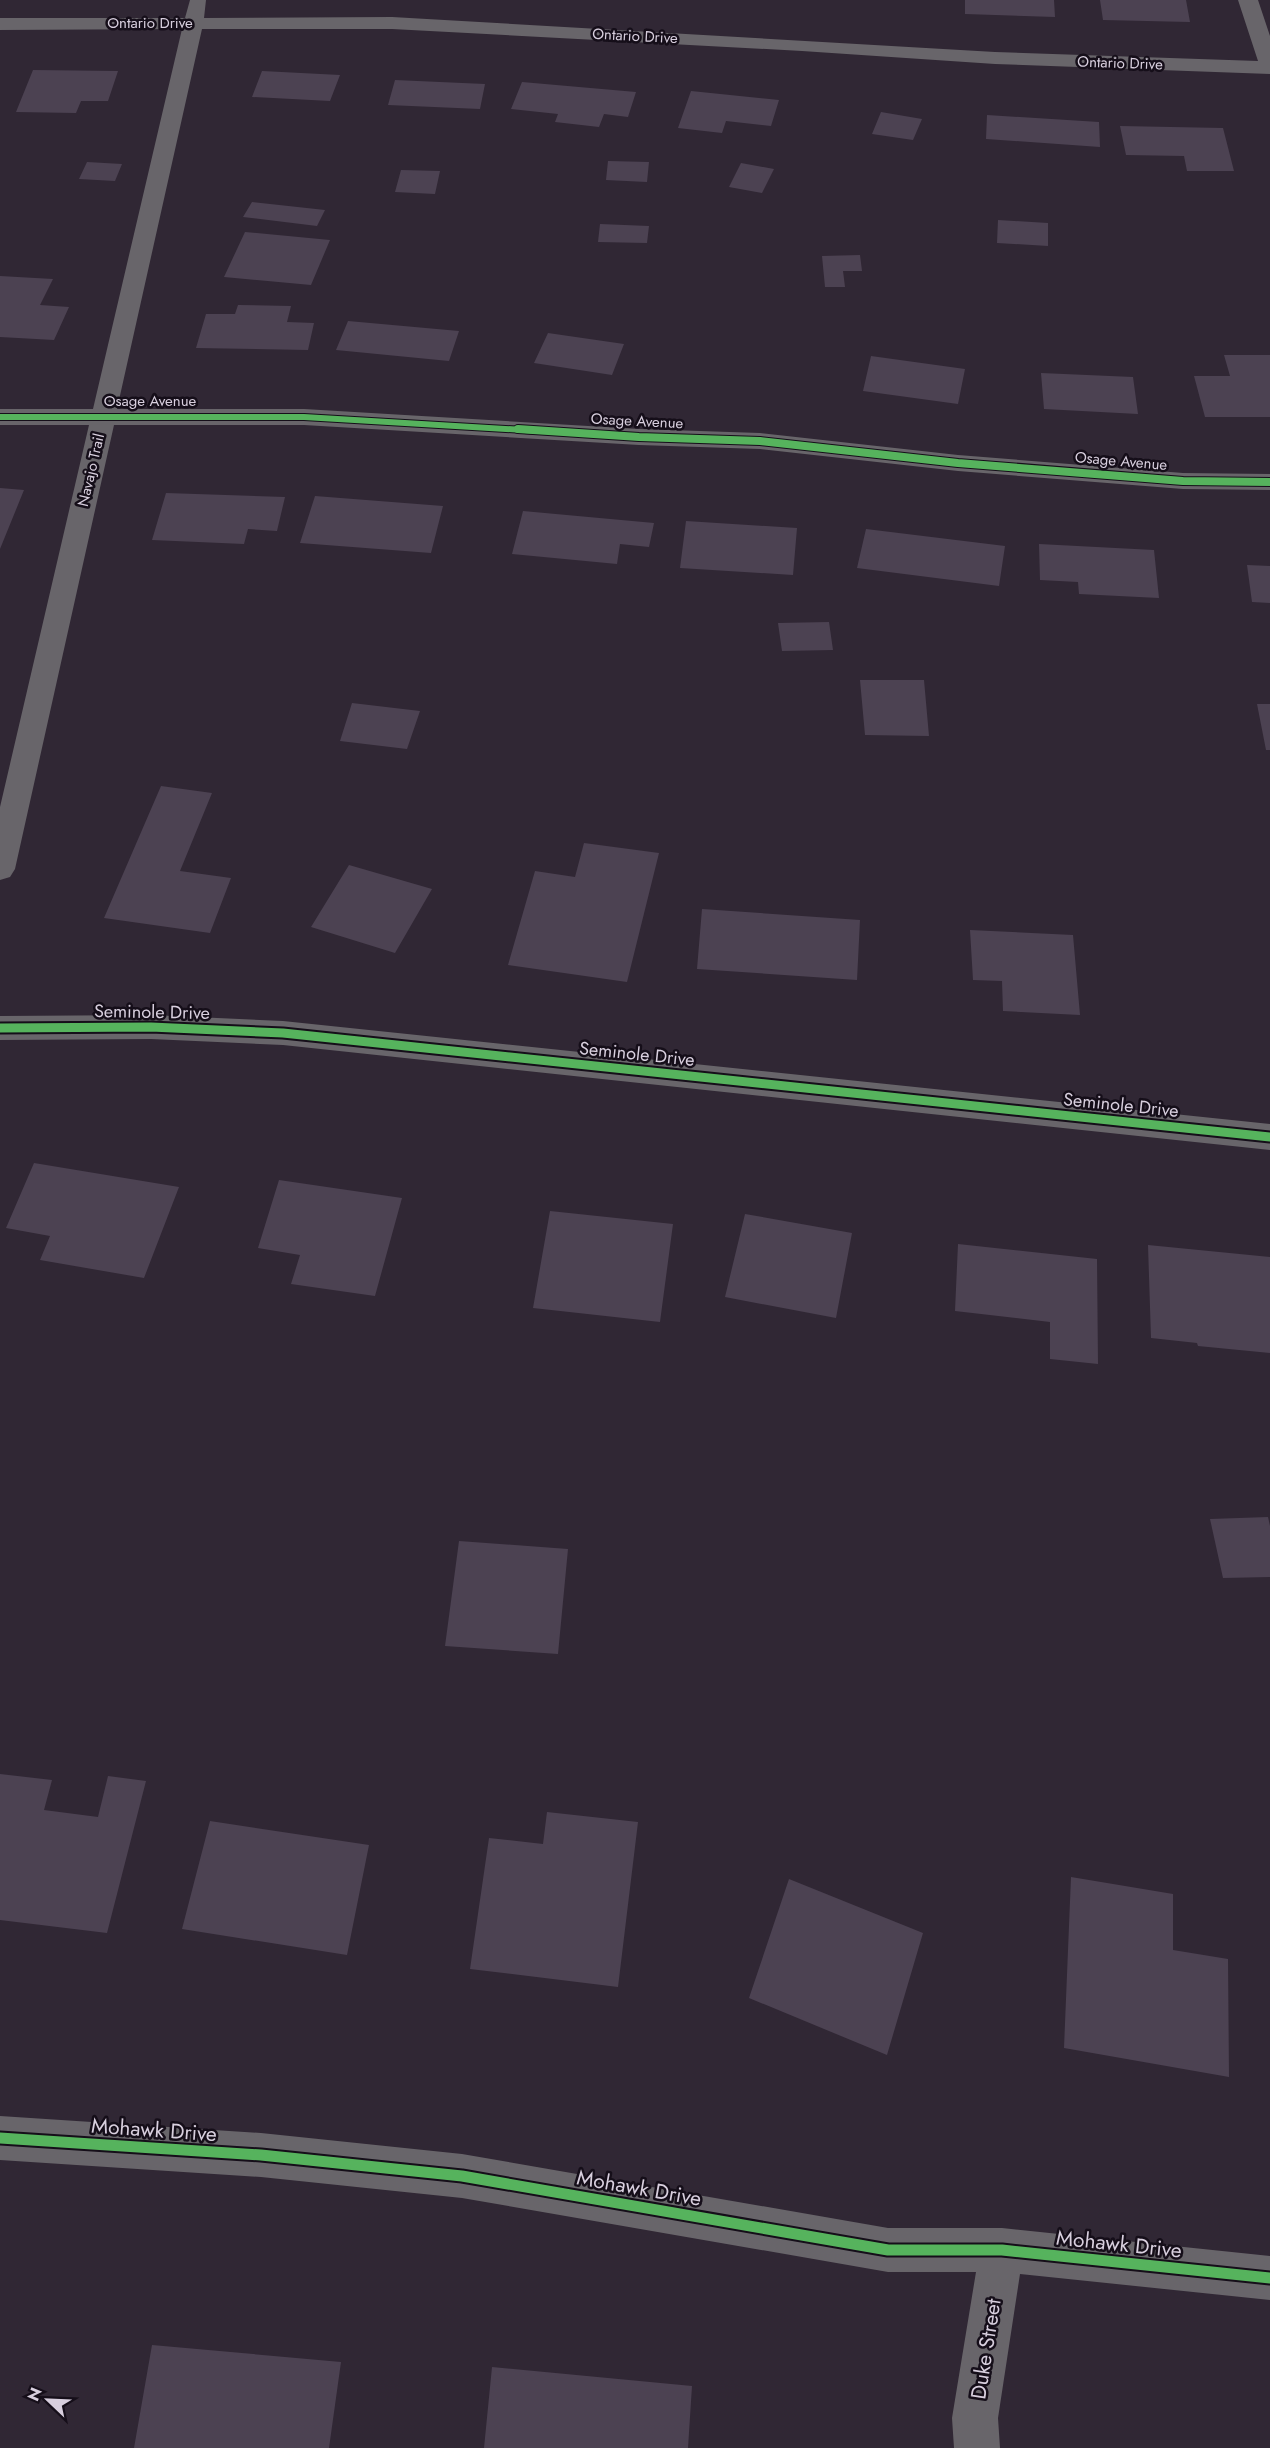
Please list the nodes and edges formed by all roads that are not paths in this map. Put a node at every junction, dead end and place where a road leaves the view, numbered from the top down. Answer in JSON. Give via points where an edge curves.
{"nodes":[{"id":1,"x":1248,"y":0,"type":"edge"},
{"id":2,"x":196,"y":11,"type":"edge"},
{"id":3,"x":0,"y":24,"type":"edge"},
{"id":4,"x":1270,"y":67,"type":"edge"},
{"id":5,"x":103,"y":416,"type":"junction"},
{"id":6,"x":0,"y":417,"type":"edge"},
{"id":7,"x":1270,"y":483,"type":"edge"},
{"id":8,"x":0,"y":869,"type":"edge"},
{"id":9,"x":0,"y":1028,"type":"edge"},
{"id":10,"x":1270,"y":1137,"type":"edge"},
{"id":11,"x":0,"y":2138,"type":"edge"},
{"id":12,"x":1002,"y":2250,"type":"junction"},
{"id":13,"x":1270,"y":2278,"type":"edge"},
{"id":14,"x":977,"y":2448,"type":"edge"}],
"edges":[{"from":1,"to":4,"type":"street"},
{"from":2,"to":3,"type":"street","name":"Ontario Drive"},
{"from":2,"to":4,"type":"street","name":"Ontario Drive","via":[[995,58]]},
{"from":2,"to":5,"type":"street","name":"Navajo Trail"},
{"from":5,"to":6,"type":"street","name":"Osage Avenue"},
{"from":5,"to":7,"type":"street","name":"Osage Avenue","via":[[304,417],[760,441],[958,463],[1183,481]]},
{"from":5,"to":8,"type":"street","name":"Navajo Trail"},
{"from":9,"to":10,"type":"street","name":"Seminole Drive","via":[[151,1027],[283,1033]]},
{"from":11,"to":12,"type":"street","name":"Mohawk Drive","via":[[261,2155],[462,2176],[888,2250]]},
{"from":12,"to":13,"type":"street","name":"Mohawk Drive"},
{"from":12,"to":14,"type":"street","name":"Duke Street","via":[[975,2418]]}]}
